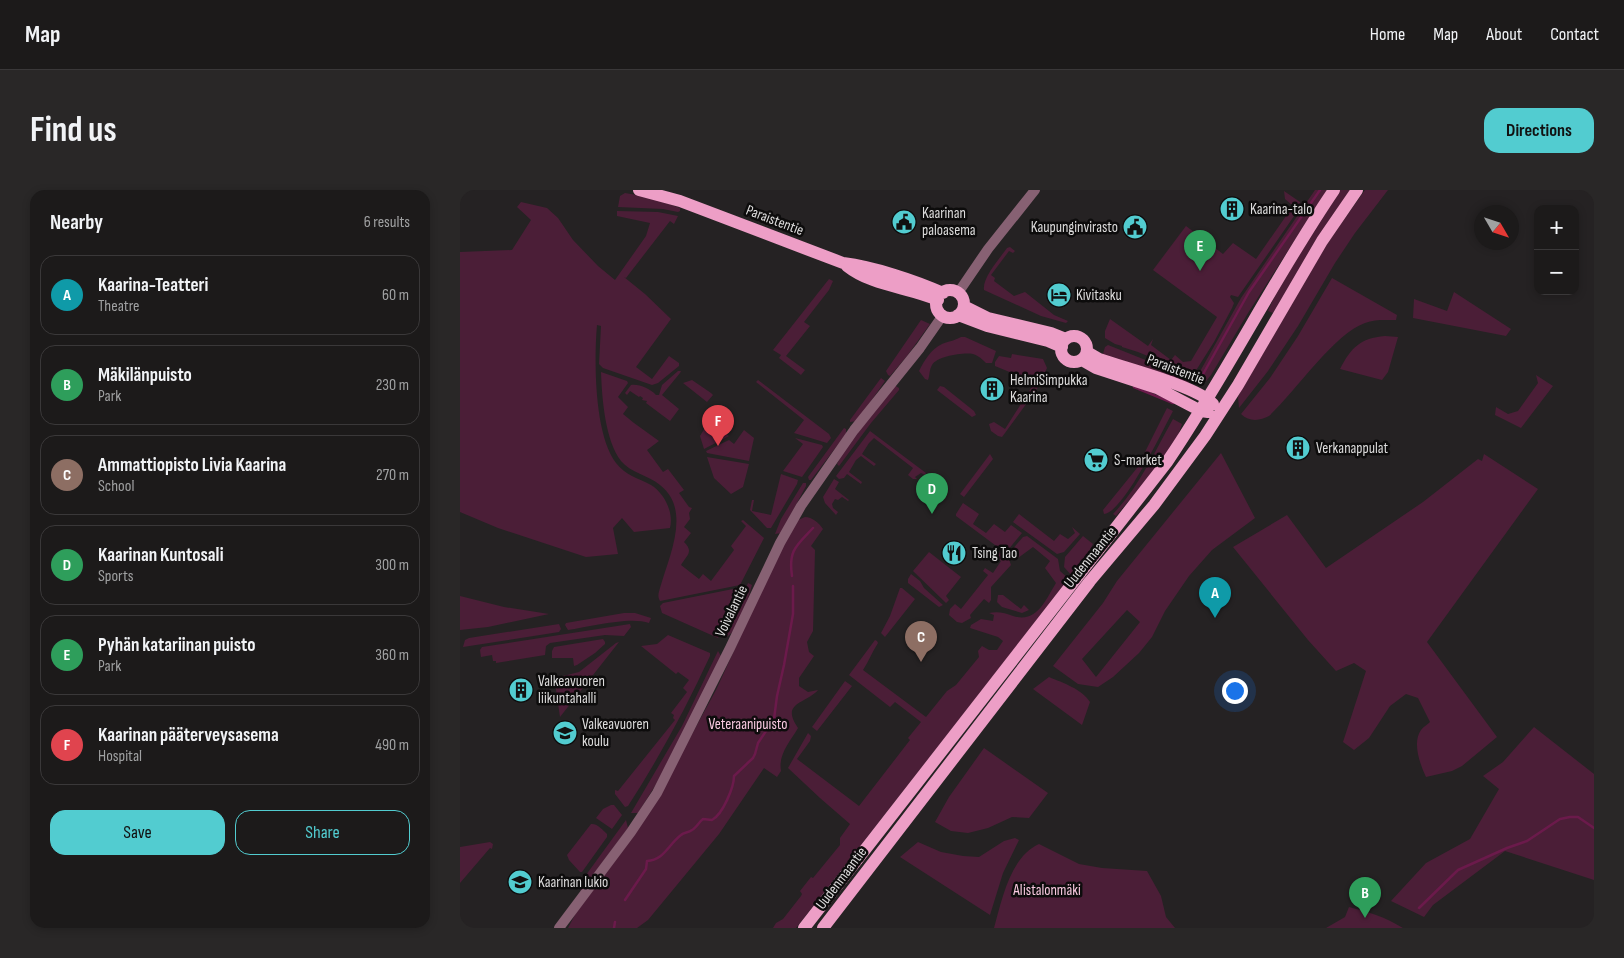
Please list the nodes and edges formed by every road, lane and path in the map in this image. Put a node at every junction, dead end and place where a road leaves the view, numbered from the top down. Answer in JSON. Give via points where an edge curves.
{"nodes":[{"id":1,"x":639,"y":190,"type":"edge"},
{"id":2,"x":1035,"y":190,"type":"edge"},
{"id":3,"x":1334,"y":190,"type":"edge"},
{"id":4,"x":1357,"y":190,"type":"edge"},
{"id":5,"x":958,"y":293,"type":"junction"},
{"id":6,"x":940,"y":296,"type":"junction"},
{"id":7,"x":961,"y":310,"type":"junction"},
{"id":8,"x":943,"y":315,"type":"junction"},
{"id":9,"x":1064,"y":343,"type":"junction"},
{"id":10,"x":1084,"y":356,"type":"junction"},
{"id":11,"x":1208,"y":399,"type":"junction"},
{"id":12,"x":1201,"y":411,"type":"junction"},
{"id":13,"x":1221,"y":413,"type":"junction"},
{"id":14,"x":560,"y":928,"type":"edge"},
{"id":15,"x":804,"y":928,"type":"edge"},
{"id":16,"x":823,"y":928,"type":"edge"}],
"edges":[{"from":1,"to":6,"type":"main road","name":"Paraistentie","via":[[680,201],[843,263],[864,277]]},
{"from":2,"to":5,"type":"street"},
{"from":3,"to":11,"type":"main road","name":"Uudenmaantie"},
{"from":4,"to":13,"type":"main road","name":"Uudenmaantie","via":[[1297,282]]},
{"from":5,"to":6,"type":"main road","via":[[949,290]]},
{"from":5,"to":7,"type":"main road","via":[[963,298]]},
{"from":6,"to":8,"type":"main road","via":[[938,308]]},
{"from":7,"to":8,"type":"main road","via":[[951,317]]},
{"from":7,"to":9,"type":"main road","via":[[987,326]]},
{"from":8,"to":14,"type":"street","name":"Voivalantie","via":[[800,506],[657,792]]},
{"from":9,"to":10,"type":"main road","via":[[1062,354],[1067,360],[1074,362]]},
{"from":9,"to":10,"type":"main road","via":[[1074,337],[1081,339],[1086,344]]},
{"from":10,"to":11,"type":"main road","name":"Paraistentie","via":[[1188,389]]},
{"from":10,"to":12,"type":"main road","name":"Paraistentie","via":[[1096,368],[1157,388]]},
{"from":11,"to":12,"type":"main road","name":"Uudenmaantie"},
{"from":11,"to":13,"type":"main road","name":"Paraistentie"},
{"from":12,"to":13,"type":"main road","name":"Paraistentie"},
{"from":12,"to":15,"type":"main road","name":"Uudenmaantie","via":[[1142,496]]},
{"from":13,"to":16,"type":"main road","name":"Uudenmaantie","via":[[1164,492],[1090,582]]}]}
